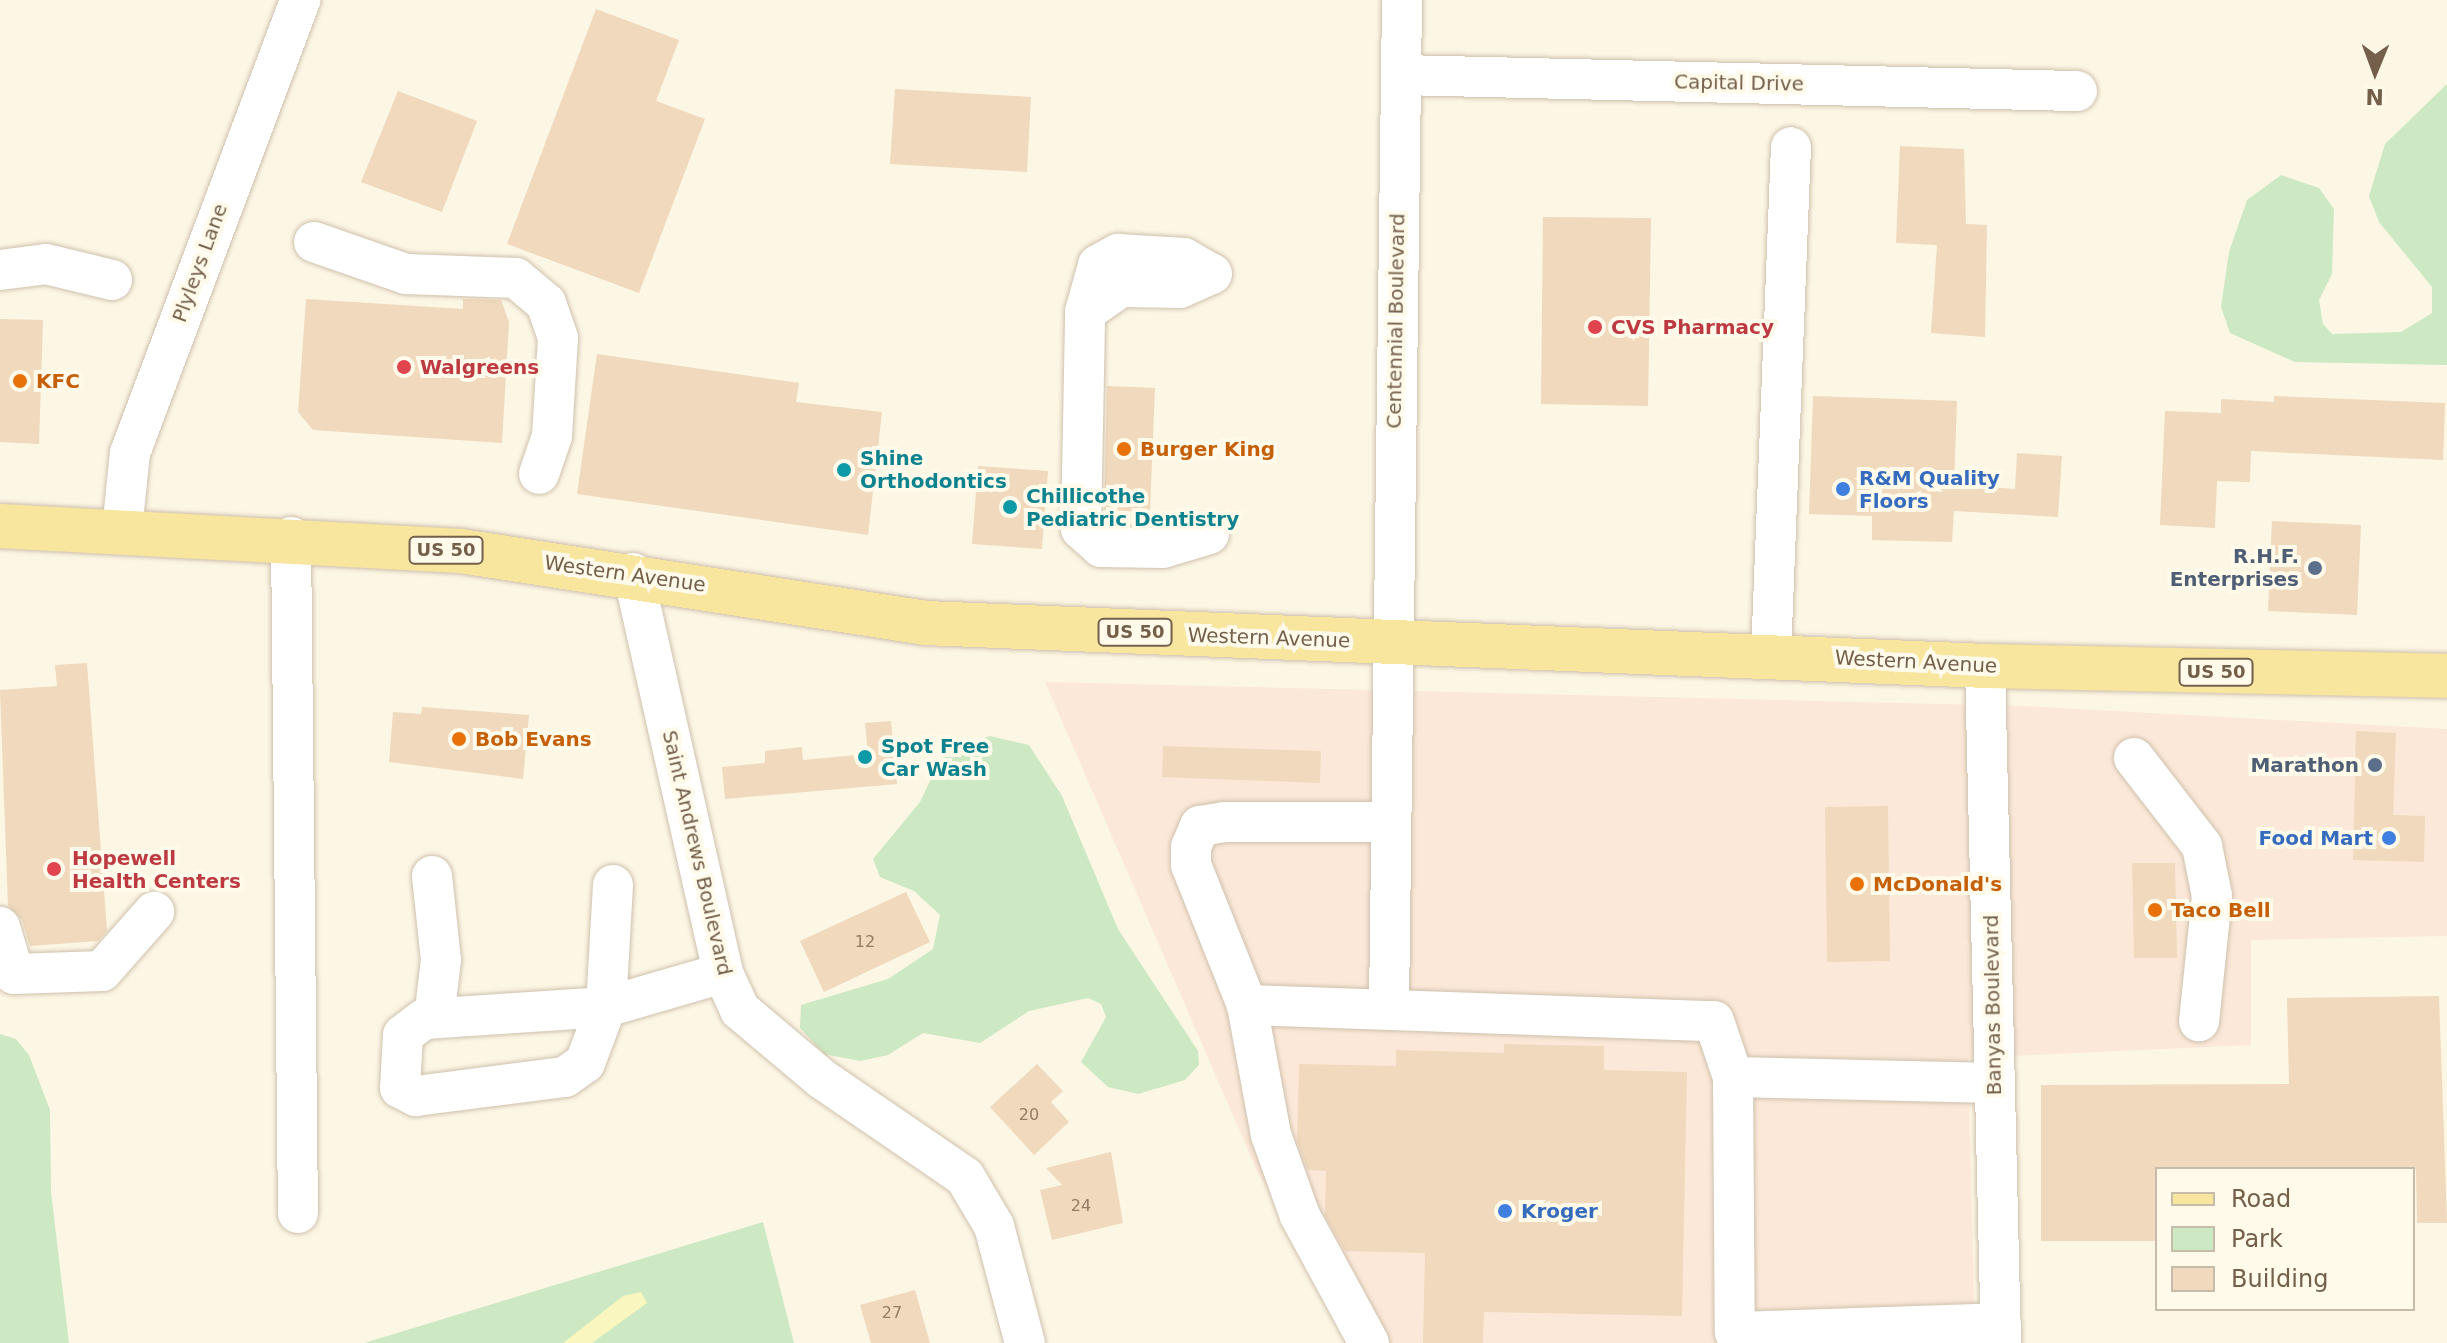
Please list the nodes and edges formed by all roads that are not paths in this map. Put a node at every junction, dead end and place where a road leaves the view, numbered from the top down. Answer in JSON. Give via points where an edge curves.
{"nodes":[{"id":1,"x":300,"y":0,"type":"edge"},
{"id":2,"x":1402,"y":0,"type":"edge"},
{"id":3,"x":1401,"y":75,"type":"junction"},
{"id":4,"x":2077,"y":91,"type":"dead end"},
{"id":5,"x":1791,"y":147,"type":"dead end"},
{"id":6,"x":314,"y":242,"type":"dead end"},
{"id":7,"x":0,"y":270,"type":"edge"},
{"id":8,"x":1212,"y":274,"type":"dead end"},
{"id":9,"x":112,"y":280,"type":"dead end"},
{"id":10,"x":539,"y":474,"type":"dead end"},
{"id":11,"x":0,"y":526,"type":"edge"},
{"id":12,"x":122,"y":530,"type":"junction"},
{"id":13,"x":1209,"y":534,"type":"dead end"},
{"id":14,"x":291,"y":537,"type":"junction"},
{"id":15,"x":633,"y":573,"type":"junction"},
{"id":16,"x":1392,"y":643,"type":"junction"},
{"id":17,"x":1771,"y":655,"type":"junction"},
{"id":18,"x":1985,"y":666,"type":"junction"},
{"id":19,"x":2447,"y":676,"type":"edge"},
{"id":20,"x":2134,"y":758,"type":"dead end"},
{"id":21,"x":1390,"y":822,"type":"junction"},
{"id":22,"x":432,"y":876,"type":"dead end"},
{"id":23,"x":613,"y":885,"type":"dead end"},
{"id":24,"x":154,"y":912,"type":"dead end"},
{"id":25,"x":0,"y":927,"type":"edge"},
{"id":26,"x":723,"y":973,"type":"junction"},
{"id":27,"x":1247,"y":1005,"type":"junction"},
{"id":28,"x":606,"y":1007,"type":"junction"},
{"id":29,"x":1389,"y":1007,"type":"junction"},
{"id":30,"x":434,"y":1018,"type":"junction"},
{"id":31,"x":2199,"y":1021,"type":"dead end"},
{"id":32,"x":1733,"y":1077,"type":"junction"},
{"id":33,"x":1995,"y":1083,"type":"junction"},
{"id":34,"x":298,"y":1213,"type":"dead end"},
{"id":35,"x":2001,"y":1333,"type":"edge"},
{"id":36,"x":1732,"y":1338,"type":"edge"},
{"id":37,"x":1025,"y":1343,"type":"edge"},
{"id":38,"x":1369,"y":1343,"type":"edge"}],
"edges":[{"from":1,"to":12,"type":"street","name":"Plyleys Lane","via":[[130,453]]},
{"from":2,"to":3,"type":"street","name":"Centennial Boulevard"},
{"from":3,"to":4,"type":"street","name":"Capital Drive"},
{"from":3,"to":16,"type":"street","name":"Centennial Boulevard"},
{"from":5,"to":17,"type":"street"},
{"from":6,"to":10,"type":"street","via":[[406,274],[516,278],[546,303],[558,338],[552,436]]},
{"from":7,"to":9,"type":"street","via":[[46,264]]},
{"from":8,"to":13,"type":"street","via":[[1184,258],[1118,254],[1098,265],[1085,312],[1081,529],[1101,547],[1163,548]]},
{"from":11,"to":12,"type":"main road","name":"Western Avenue","number":"US 50"},
{"from":12,"to":14,"type":"main road","name":"Western Avenue","number":"US 50"},
{"from":14,"to":15,"type":"main road","name":"Western Avenue","number":"US 50"},
{"from":14,"to":34,"type":"street"},
{"from":15,"to":16,"type":"main road","name":"Western Avenue","number":"US 50","via":[[925,623]]},
{"from":15,"to":26,"type":"street","name":"Saint Andrews Boulevard"},
{"from":16,"to":17,"type":"main road","name":"Western Avenue","number":"US 50"},
{"from":16,"to":21,"type":"street","name":"Centennial Boulevard"},
{"from":17,"to":18,"type":"main road","name":"Western Avenue","number":"US 50"},
{"from":18,"to":19,"type":"main road","name":"Western Avenue","number":"US 50"},
{"from":18,"to":33,"type":"street","name":"Banyas Boulevard"},
{"from":20,"to":31,"type":"street","via":[[2202,846],[2212,896]]},
{"from":21,"to":27,"type":"street","via":[[1200,826],[1191,865]]},
{"from":21,"to":29,"type":"street","name":"Centennial Boulevard"},
{"from":22,"to":30,"type":"street","via":[[441,960]]},
{"from":23,"to":28,"type":"street"},
{"from":24,"to":25,"type":"street","via":[[102,971],[14,974]]},
{"from":26,"to":28,"type":"street"},
{"from":26,"to":37,"type":"street","name":"Saint Andrews Boulevard","via":[[740,1010],[773,1041],[965,1177],[994,1226]]},
{"from":27,"to":29,"type":"street"},
{"from":27,"to":38,"type":"street","via":[[1271,1135],[1300,1216]]},
{"from":28,"to":30,"type":"street"},
{"from":28,"to":30,"type":"street","via":[[577,1072],[416,1096],[400,1088],[403,1035],[414,1023]]},
{"from":29,"to":32,"type":"street","via":[[1714,1021]]},
{"from":32,"to":33,"type":"street"},
{"from":32,"to":36,"type":"street"},
{"from":33,"to":35,"type":"street","name":"Banyas Boulevard"},
{"from":35,"to":36,"type":"street"}]}
